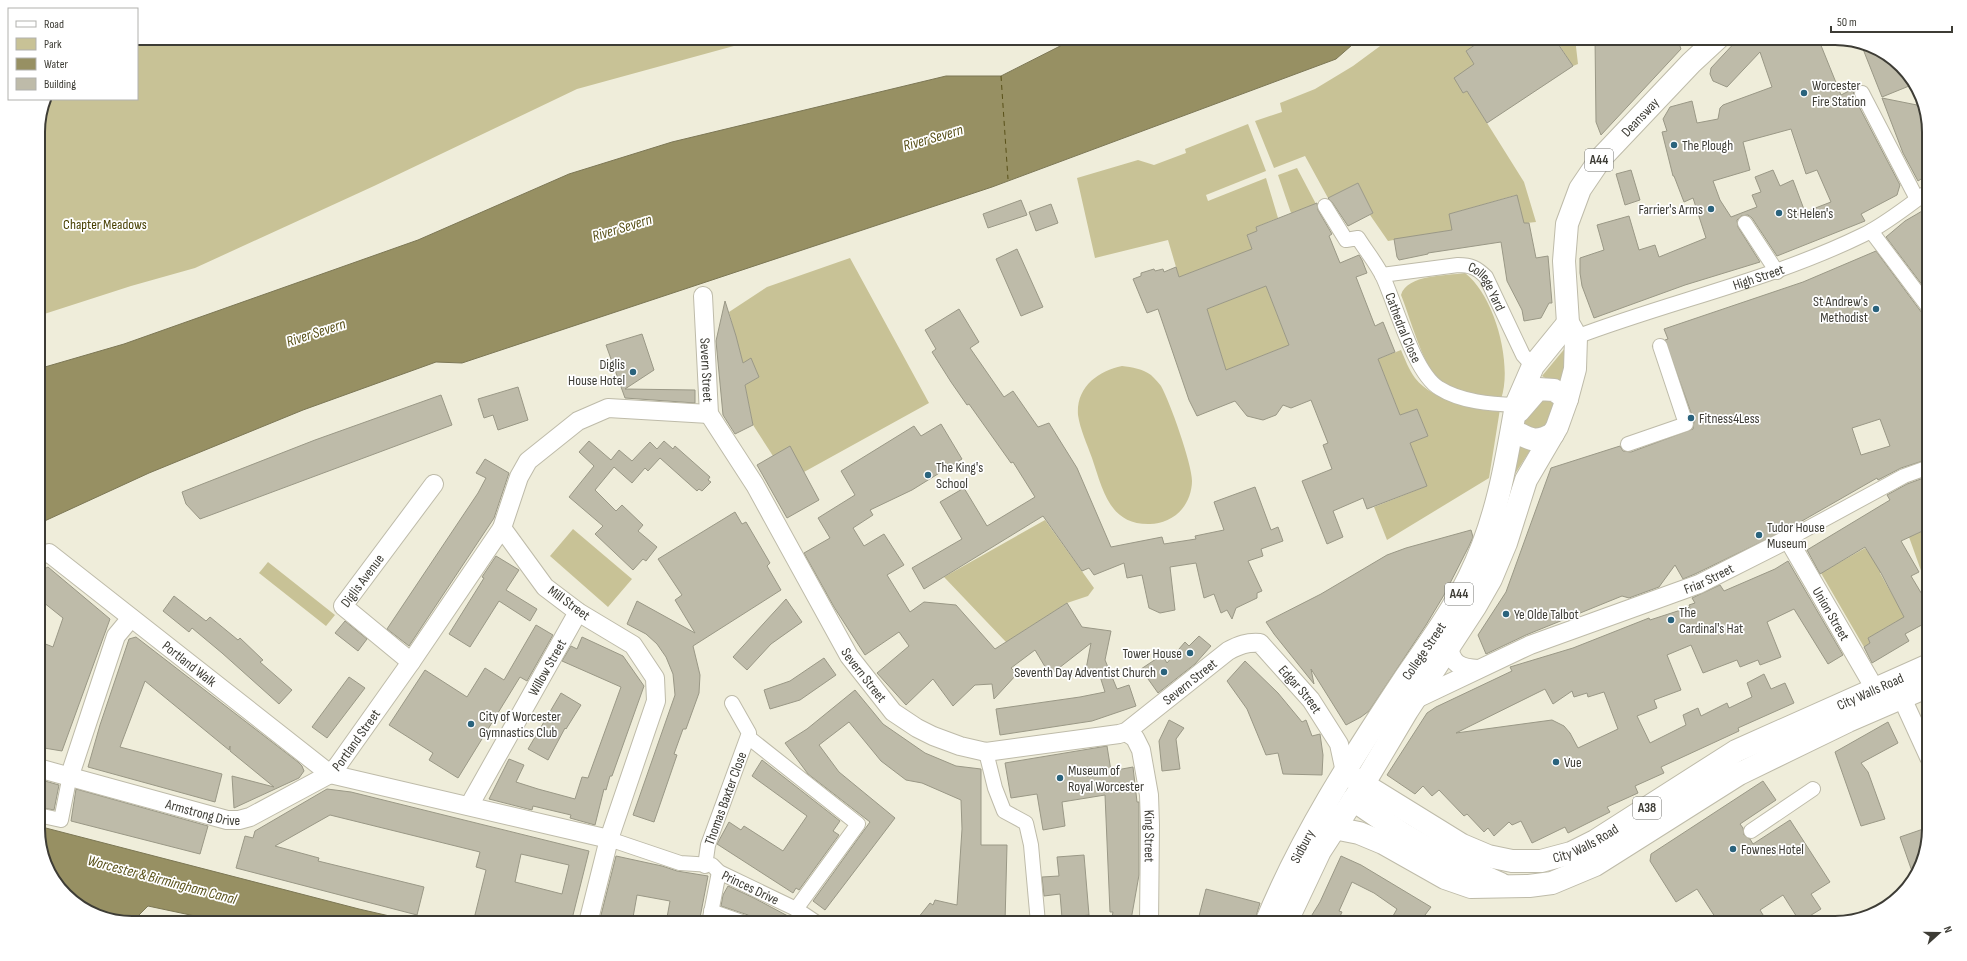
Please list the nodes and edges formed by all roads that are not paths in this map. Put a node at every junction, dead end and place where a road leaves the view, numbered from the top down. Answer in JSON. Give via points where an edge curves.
{"nodes":[{"id":1,"x":1710,"y":45,"type":"edge"},
{"id":2,"x":1862,"y":93,"type":"dead end"},
{"id":3,"x":1922,"y":195,"type":"edge"},
{"id":4,"x":1916,"y":199,"type":"junction"},
{"id":5,"x":1325,"y":206,"type":"dead end"},
{"id":6,"x":1745,"y":223,"type":"dead end"},
{"id":7,"x":1871,"y":231,"type":"junction"},
{"id":8,"x":1777,"y":272,"type":"junction"},
{"id":9,"x":1382,"y":275,"type":"junction"},
{"id":10,"x":704,"y":296,"type":"dead end"},
{"id":11,"x":1922,"y":299,"type":"edge"},
{"id":12,"x":1572,"y":330,"type":"junction"},
{"id":13,"x":1660,"y":346,"type":"dead end"},
{"id":14,"x":1533,"y":366,"type":"junction"},
{"id":15,"x":1568,"y":399,"type":"junction"},
{"id":16,"x":1516,"y":411,"type":"junction"},
{"id":17,"x":709,"y":414,"type":"junction"},
{"id":18,"x":1553,"y":434,"type":"junction"},
{"id":19,"x":1628,"y":444,"type":"dead end"},
{"id":20,"x":1922,"y":470,"type":"edge"},
{"id":21,"x":434,"y":484,"type":"dead end"},
{"id":22,"x":502,"y":528,"type":"junction"},
{"id":23,"x":1788,"y":539,"type":"junction"},
{"id":24,"x":45,"y":555,"type":"edge"},
{"id":25,"x":578,"y":612,"type":"junction"},
{"id":26,"x":130,"y":618,"type":"junction"},
{"id":27,"x":1449,"y":645,"type":"junction"},
{"id":28,"x":1228,"y":651,"type":"joint"},
{"id":29,"x":411,"y":662,"type":"junction"},
{"id":30,"x":1922,"y":668,"type":"edge"},
{"id":31,"x":1478,"y":669,"type":"junction"},
{"id":32,"x":1875,"y":689,"type":"junction"},
{"id":33,"x":1922,"y":689,"type":"edge"},
{"id":34,"x":1902,"y":698,"type":"junction"},
{"id":35,"x":1414,"y":700,"type":"junction"},
{"id":36,"x":732,"y":703,"type":"dead end"},
{"id":37,"x":1126,"y":732,"type":"junction"},
{"id":38,"x":748,"y":735,"type":"junction"},
{"id":39,"x":1922,"y":742,"type":"edge"},
{"id":40,"x":986,"y":752,"type":"junction"},
{"id":41,"x":45,"y":770,"type":"edge"},
{"id":42,"x":1344,"y":772,"type":"junction"},
{"id":43,"x":330,"y":774,"type":"junction"},
{"id":44,"x":70,"y":775,"type":"junction"},
{"id":45,"x":1813,"y":789,"type":"dead end"},
{"id":46,"x":1358,"y":792,"type":"junction"},
{"id":47,"x":469,"y":806,"type":"junction"},
{"id":48,"x":45,"y":817,"type":"edge"},
{"id":49,"x":1334,"y":828,"type":"junction"},
{"id":50,"x":1751,"y":832,"type":"dead end"},
{"id":51,"x":609,"y":839,"type":"junction"},
{"id":52,"x":705,"y":866,"type":"junction"},
{"id":53,"x":719,"y":872,"type":"junction"},
{"id":54,"x":1504,"y":886,"type":"junction"},
{"id":55,"x":796,"y":909,"type":"junction"},
{"id":56,"x":590,"y":916,"type":"edge"},
{"id":57,"x":710,"y":916,"type":"edge"},
{"id":58,"x":807,"y":916,"type":"edge"},
{"id":59,"x":1037,"y":916,"type":"edge"},
{"id":60,"x":1149,"y":916,"type":"edge"},
{"id":61,"x":1269,"y":916,"type":"edge"},
{"id":62,"x":1289,"y":916,"type":"edge"}],
"edges":[{"from":1,"to":12,"type":"main road","name":"Deansway","number":"A44","via":[[1601,158],[1580,189],[1567,224],[1564,261]]},
{"from":2,"to":4,"type":"street"},
{"from":3,"to":4,"type":"street","name":"High Street"},
{"from":4,"to":7,"type":"street","name":"High Street"},
{"from":5,"to":9,"type":"street","name":"Cathedral Close","via":[[1346,240],[1358,238]]},
{"from":6,"to":8,"type":"street"},
{"from":7,"to":8,"type":"street","name":"High Street"},
{"from":7,"to":11,"type":"street"},
{"from":8,"to":12,"type":"street","name":"High Street","via":[[1611,324]]},
{"from":9,"to":14,"type":"street","name":"College Yard","via":[[1458,264],[1477,268],[1486,277],[1523,355]]},
{"from":9,"to":16,"type":"street","name":"Cathedral Close","via":[[1426,377],[1438,388],[1453,395]]},
{"from":10,"to":17,"type":"street","name":"Severn Street"},
{"from":12,"to":14,"type":"main road","number":"A44"},
{"from":12,"to":15,"type":"main road","number":"A44","via":[[1575,369]]},
{"from":13,"to":19,"type":"street","via":[[1686,424]]},
{"from":14,"to":16,"type":"main road","number":"A44"},
{"from":15,"to":16,"type":"main road","via":[[1554,390],[1538,389]]},
{"from":15,"to":18,"type":"main road","number":"A44"},
{"from":16,"to":18,"type":"main road","via":[[1534,440],[1541,440]]},
{"from":16,"to":42,"type":"main road","name":"College Street","number":"A44","via":[[1497,507],[1470,576],[1445,620]]},
{"from":17,"to":22,"type":"street","via":[[608,408],[578,421],[528,461]]},
{"from":17,"to":40,"type":"street","name":"Severn Street","via":[[756,485],[849,656],[893,712],[933,736]]},
{"from":18,"to":27,"type":"main road","name":"College Street","number":"A44","via":[[1526,480],[1506,543],[1491,579],[1475,608]]},
{"from":20,"to":23,"type":"street","name":"Friar Street","via":[[1904,476]]},
{"from":21,"to":29,"type":"street","name":"Diglis Avenue","via":[[339,611]]},
{"from":22,"to":25,"type":"street","name":"Mill Street","via":[[545,587]]},
{"from":22,"to":29,"type":"street","name":"Portland Street"},
{"from":23,"to":31,"type":"street","name":"Friar Street","via":[[1699,584],[1530,645]]},
{"from":23,"to":32,"type":"street","name":"Union Street"},
{"from":24,"to":26,"type":"street","name":"Portland Walk"},
{"from":25,"to":47,"type":"street","name":"Willow Street"},
{"from":25,"to":51,"type":"street","name":"Mill Street","via":[[632,645],[655,678],[656,701]]},
{"from":26,"to":43,"type":"street","name":"Portland Walk"},
{"from":26,"to":44,"type":"street","via":[[116,636]]},
{"from":27,"to":31,"type":"street","via":[[1451,656],[1457,664]]},
{"from":27,"to":35,"type":"main road","name":"College Street","number":"A44"},
{"from":28,"to":37,"type":"street","name":"Severn Street"},
{"from":28,"to":42,"type":"street","name":"Edgar Street","via":[[1240,644],[1260,643],[1311,700],[1339,744]]},
{"from":29,"to":43,"type":"street","name":"Portland Street"},
{"from":30,"to":32,"type":"main road","name":"City Walls Road","number":"A38"},
{"from":31,"to":35,"type":"street","name":"Friar Street"},
{"from":32,"to":46,"type":"main road","name":"City Walls Road","number":"A38","via":[[1736,751],[1595,841],[1571,853],[1541,861],[1512,861],[1488,856]]},
{"from":33,"to":34,"type":"main road","name":"City Walls Road","number":"A38"},
{"from":34,"to":39,"type":"street"},
{"from":34,"to":54,"type":"main road","name":"City Walls Road","number":"A38","via":[[1739,774],[1626,846],[1575,874],[1552,883]]},
{"from":35,"to":46,"type":"main road","name":"College Street","number":"A44"},
{"from":36,"to":38,"type":"street"},
{"from":37,"to":40,"type":"street","name":"Severn Street","via":[[1089,740]]},
{"from":37,"to":60,"type":"street","name":"King Street","via":[[1135,738],[1141,750],[1149,795]]},
{"from":38,"to":52,"type":"street","name":"Thomas Baxter Close","via":[[708,845]]},
{"from":38,"to":55,"type":"street","via":[[858,824]]},
{"from":40,"to":59,"type":"street","via":[[1004,811],[1026,823],[1031,844]]},
{"from":41,"to":44,"type":"street","name":"Armstrong Drive"},
{"from":42,"to":46,"type":"main road","name":"City Walls Road","number":"A38"},
{"from":42,"to":61,"type":"main road","name":"Sidbury","number":"A44","via":[[1322,809]]},
{"from":43,"to":44,"type":"street","name":"Armstrong Drive","via":[[250,817],[239,820],[227,820]]},
{"from":43,"to":47,"type":"street","name":"Portland Street"},
{"from":44,"to":48,"type":"street","via":[[61,820]]},
{"from":45,"to":50,"type":"street"},
{"from":46,"to":49,"type":"main road","name":"Sidbury","number":"A44"},
{"from":46,"to":54,"type":"main road","name":"City Walls Road","number":"A38","via":[[1403,834],[1448,860]]},
{"from":47,"to":51,"type":"street","name":"Portland Street"},
{"from":49,"to":54,"type":"main road","name":"City Walls Road","number":"A38","via":[[1359,833],[1384,843],[1445,878],[1471,887]]},
{"from":49,"to":62,"type":"main road","name":"Sidbury","number":"A44","via":[[1320,851]]},
{"from":51,"to":52,"type":"street","via":[[680,863]]},
{"from":51,"to":56,"type":"street","name":"Mill Street"},
{"from":52,"to":53,"type":"street","name":"Princes Drive","via":[[712,865]]},
{"from":53,"to":55,"type":"street","name":"Princes Drive"},
{"from":53,"to":57,"type":"street"},
{"from":55,"to":58,"type":"street","name":"Princes Drive"}]}
